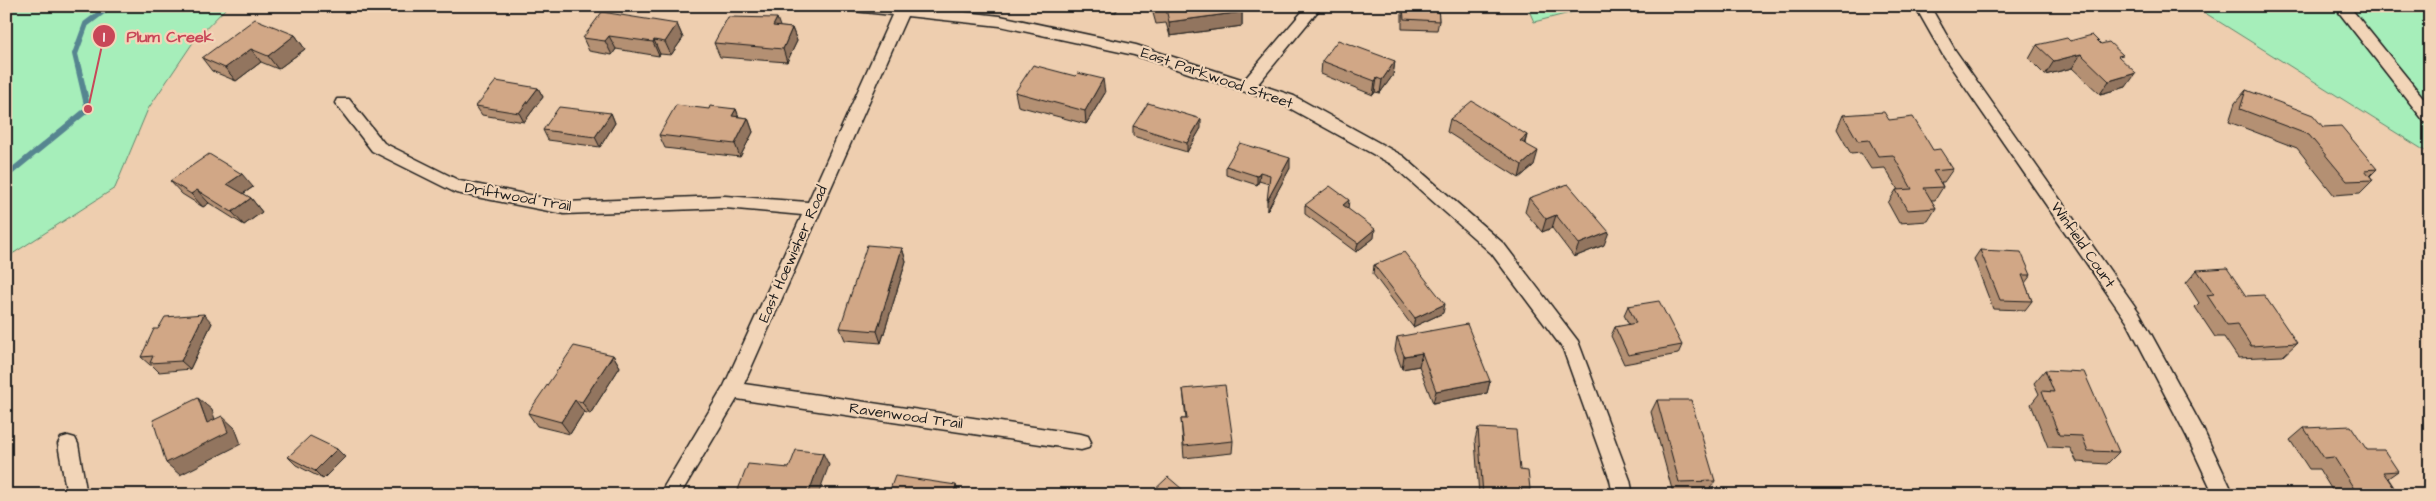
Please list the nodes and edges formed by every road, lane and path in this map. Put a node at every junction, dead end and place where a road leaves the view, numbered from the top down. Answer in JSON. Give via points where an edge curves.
{"nodes":[{"id":1,"x":854,"y":6,"type":"edge"},
{"id":2,"x":1315,"y":6,"type":"edge"},
{"id":3,"x":1922,"y":6,"type":"edge"},
{"id":4,"x":2341,"y":6,"type":"edge"},
{"id":5,"x":903,"y":8,"type":"edge"},
{"id":6,"x":1248,"y":86,"type":"junction"},
{"id":7,"x":343,"y":103,"type":"dead end"},
{"id":8,"x":2430,"y":117,"type":"edge"},
{"id":9,"x":813,"y":209,"type":"junction"},
{"id":10,"x":732,"y":390,"type":"junction"},
{"id":11,"x":1081,"y":442,"type":"dead end"},
{"id":12,"x":68,"y":444,"type":"dead end"},
{"id":13,"x":76,"y":495,"type":"edge"},
{"id":14,"x":668,"y":495,"type":"edge"},
{"id":15,"x":1623,"y":495,"type":"edge"},
{"id":16,"x":2224,"y":495,"type":"edge"}],
"edges":[{"from":1,"to":5,"type":"street","name":"East Parkwood Street"},
{"from":2,"to":6,"type":"street"},
{"from":3,"to":16,"type":"street","name":"Winfield Court","via":[[1949,52],[2133,316]]},
{"from":4,"to":8,"type":"street"},
{"from":5,"to":6,"type":"street","name":"East Parkwood Street","via":[[1000,21],[1085,38],[1136,50]]},
{"from":5,"to":9,"type":"street","name":"East Hoewisher Road"},
{"from":6,"to":15,"type":"street","name":"East Parkwood Street","via":[[1288,100],[1397,160],[1498,249],[1571,346]]},
{"from":7,"to":9,"type":"street","name":"Driftwood Trail","via":[[378,147],[456,187],[564,208],[725,202]]},
{"from":9,"to":10,"type":"street","name":"East Hoewisher Road"},
{"from":10,"to":11,"type":"street","name":"Ravenwood Trail"},
{"from":10,"to":14,"type":"street","name":"East Hoewisher Road"},
{"from":12,"to":13,"type":"street"}]}
